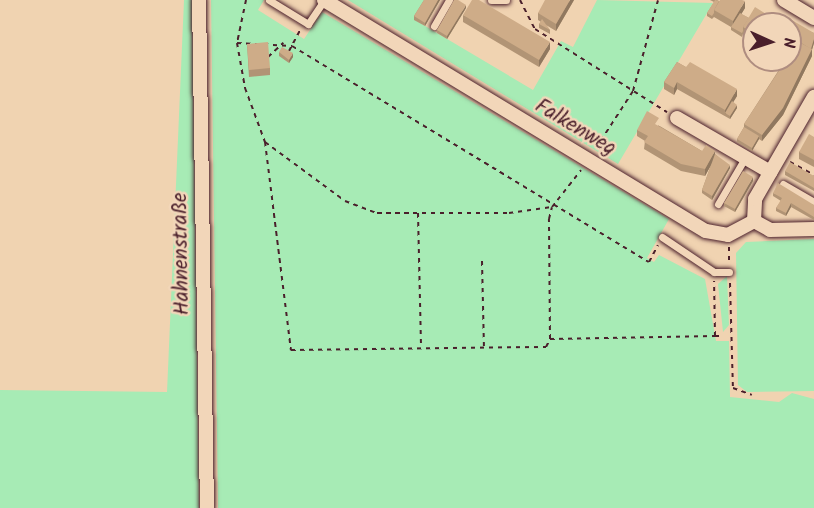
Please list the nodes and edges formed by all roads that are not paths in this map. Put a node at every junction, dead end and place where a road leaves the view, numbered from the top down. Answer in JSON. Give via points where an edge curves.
{"nodes":[{"id":1,"x":199,"y":0,"type":"edge"},
{"id":2,"x":269,"y":0,"type":"edge"},
{"id":3,"x":324,"y":0,"type":"edge"},
{"id":4,"x":449,"y":0,"type":"edge"},
{"id":5,"x":491,"y":0,"type":"edge"},
{"id":6,"x":506,"y":0,"type":"edge"},
{"id":7,"x":784,"y":0,"type":"edge"},
{"id":8,"x":814,"y":18,"type":"edge"},
{"id":9,"x":434,"y":26,"type":"dead end"},
{"id":10,"x":814,"y":97,"type":"edge"},
{"id":11,"x":677,"y":118,"type":"road end"},
{"id":12,"x":745,"y":158,"type":"junction"},
{"id":13,"x":770,"y":172,"type":"junction"},
{"id":14,"x":783,"y":184,"type":"edge"},
{"id":15,"x":814,"y":202,"type":"edge"},
{"id":16,"x":718,"y":204,"type":"dead end"},
{"id":17,"x":754,"y":221,"type":"junction"},
{"id":18,"x":814,"y":229,"type":"edge"},
{"id":19,"x":662,"y":237,"type":"road end"},
{"id":20,"x":729,"y":272,"type":"road end"},
{"id":21,"x":207,"y":508,"type":"edge"}],
"edges":[{"from":1,"to":21,"type":"street","name":"Hahnenstraße"},
{"from":2,"to":3,"type":"lane","via":[[304,22]]},
{"from":3,"to":17,"type":"street","name":"Falkenweg","via":[[706,231],[728,235]]},
{"from":4,"to":9,"type":"lane"},
{"from":5,"to":6,"type":"lane"},
{"from":7,"to":8,"type":"street"},
{"from":10,"to":13,"type":"street"},
{"from":11,"to":12,"type":"street"},
{"from":12,"to":13,"type":"street"},
{"from":12,"to":16,"type":"lane"},
{"from":13,"to":17,"type":"street","via":[[755,199]]},
{"from":14,"to":15,"type":"lane"},
{"from":17,"to":18,"type":"street","via":[[770,230]]},
{"from":19,"to":20,"type":"lane","via":[[714,272]]}]}
